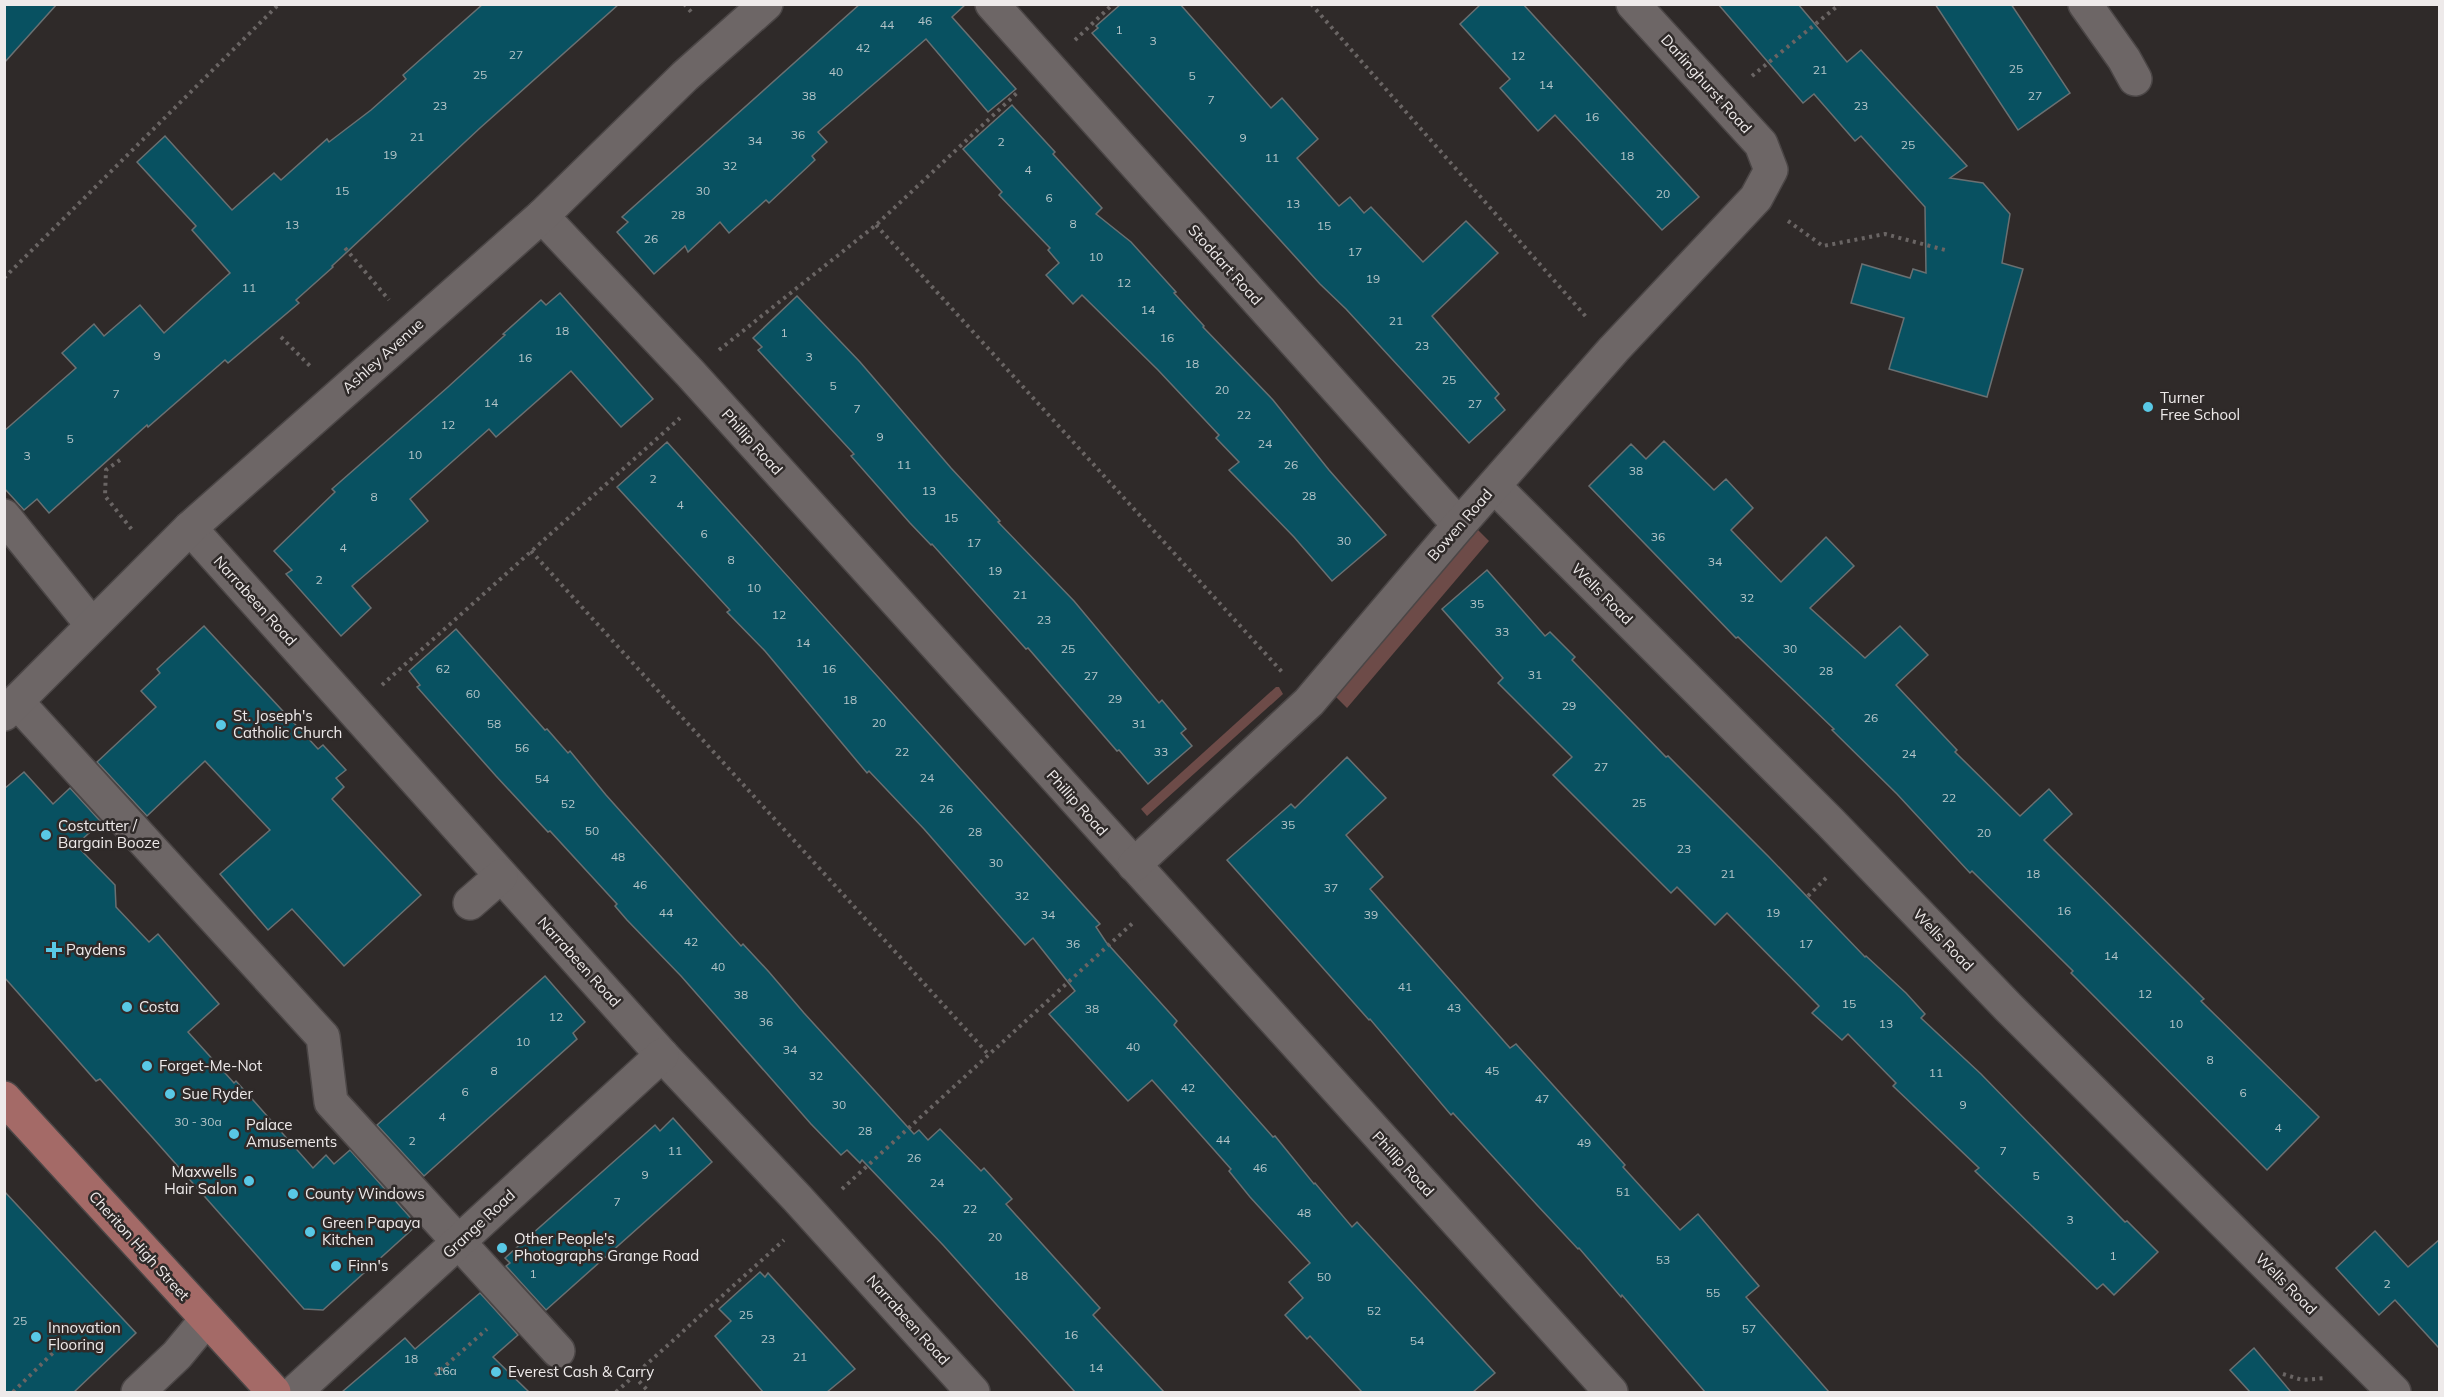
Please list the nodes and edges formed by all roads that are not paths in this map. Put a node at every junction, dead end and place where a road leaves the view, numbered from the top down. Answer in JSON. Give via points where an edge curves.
{"nodes":[{"id":1,"x":766,"y":4,"type":"edge"},
{"id":2,"x":993,"y":4,"type":"edge"},
{"id":3,"x":1633,"y":4,"type":"edge"},
{"id":4,"x":2085,"y":4,"type":"edge"},
{"id":5,"x":2135,"y":79,"type":"dead end"},
{"id":6,"x":1771,"y":170,"type":"joint"},
{"id":7,"x":542,"y":216,"type":"junction"},
{"id":8,"x":1494,"y":486,"type":"junction"},
{"id":9,"x":4,"y":516,"type":"edge"},
{"id":10,"x":1459,"y":525,"type":"junction"},
{"id":11,"x":190,"y":528,"type":"junction"},
{"id":12,"x":92,"y":625,"type":"junction"},
{"id":13,"x":11,"y":708,"type":"edge"},
{"id":14,"x":1134,"y":865,"type":"junction"},
{"id":15,"x":501,"y":876,"type":"junction"},
{"id":16,"x":470,"y":903,"type":"dead end"},
{"id":17,"x":662,"y":1055,"type":"junction"},
{"id":18,"x":4,"y":1098,"type":"edge"},
{"id":19,"x":458,"y":1243,"type":"junction"},
{"id":20,"x":206,"y":1320,"type":"junction"},
{"id":21,"x":558,"y":1351,"type":"dead end"},
{"id":22,"x":138,"y":1392,"type":"edge"},
{"id":23,"x":274,"y":1392,"type":"edge"},
{"id":24,"x":296,"y":1392,"type":"edge"},
{"id":25,"x":973,"y":1392,"type":"edge"},
{"id":26,"x":1611,"y":1392,"type":"edge"},
{"id":27,"x":2394,"y":1392,"type":"edge"}],
"edges":[{"from":1,"to":7,"type":"street","name":"Ashley Avenue","via":[[685,76]]},
{"from":2,"to":10,"type":"street","name":"Stoddart Road"},
{"from":3,"to":6,"type":"street","name":"Darlinghurst Road","via":[[1761,144]]},
{"from":4,"to":5,"type":"street"},
{"from":6,"to":8,"type":"street","name":"Bowen Road","via":[[1756,198],[1614,349]]},
{"from":7,"to":11,"type":"street","name":"Ashley Avenue"},
{"from":7,"to":14,"type":"street","name":"Phillip Road","via":[[690,373]]},
{"from":8,"to":10,"type":"street","name":"Bowen Road"},
{"from":8,"to":27,"type":"street","name":"Wells Road"},
{"from":9,"to":12,"type":"street"},
{"from":10,"to":14,"type":"street","name":"Bowen Road","via":[[1310,702]]},
{"from":11,"to":12,"type":"street","name":"Ashley Avenue"},
{"from":11,"to":15,"type":"street","name":"Narrabeen Road"},
{"from":12,"to":13,"type":"street","name":"Ashley Avenue"},
{"from":13,"to":19,"type":"street","via":[[323,1037],[330,1102]]},
{"from":14,"to":26,"type":"street","name":"Phillip Road"},
{"from":15,"to":16,"type":"street"},
{"from":15,"to":17,"type":"street","name":"Narrabeen Road"},
{"from":17,"to":19,"type":"street","name":"Grange Road"},
{"from":17,"to":25,"type":"street","name":"Narrabeen Road"},
{"from":18,"to":20,"type":"main road","name":"Cheriton High Street"},
{"from":19,"to":21,"type":"street"},
{"from":19,"to":24,"type":"street","name":"Grange Road"},
{"from":20,"to":22,"type":"street"},
{"from":20,"to":23,"type":"main road","name":"Cheriton High Street"}]}
